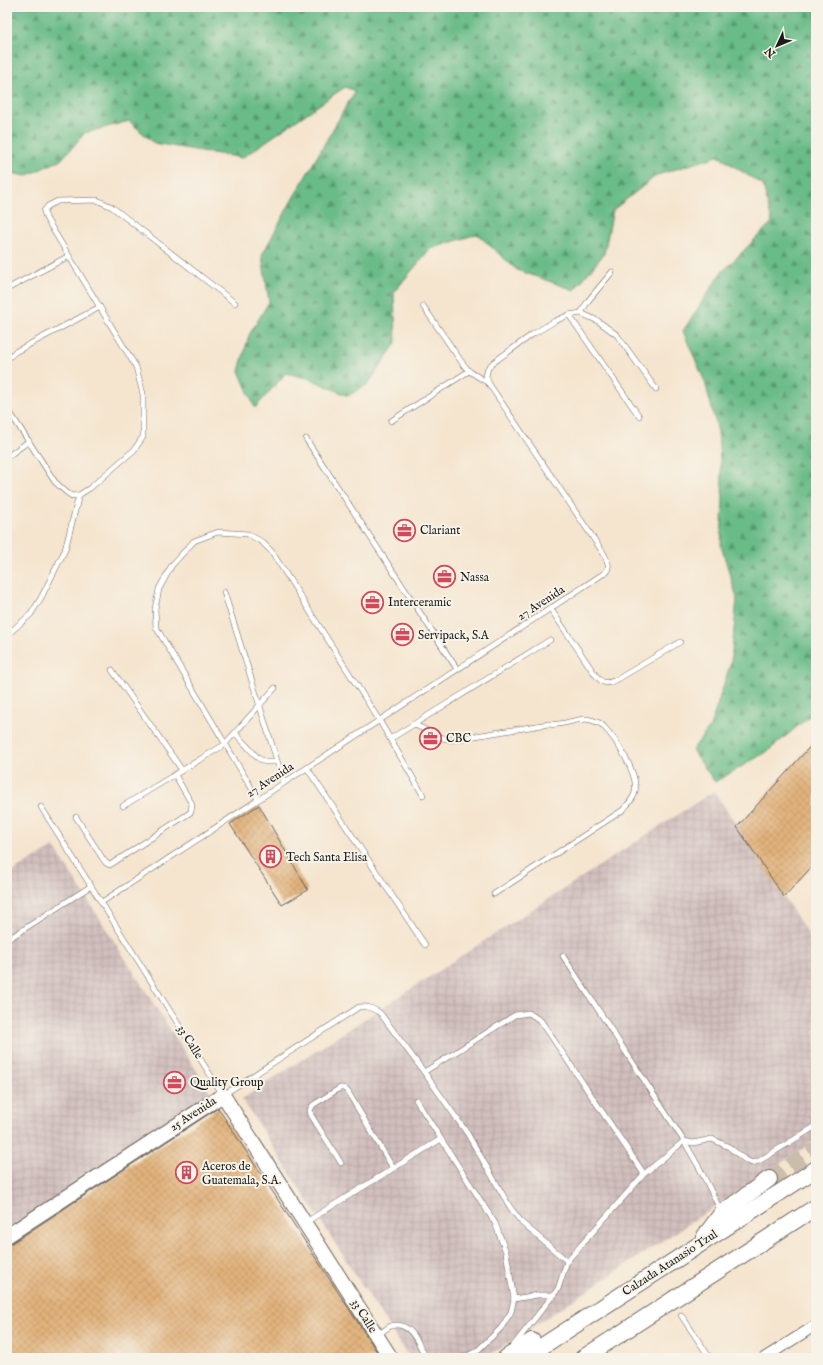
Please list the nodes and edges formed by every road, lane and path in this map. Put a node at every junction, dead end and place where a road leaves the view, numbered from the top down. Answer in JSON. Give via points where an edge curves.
{"nodes":[{"id":1,"x":69,"y":256,"type":"junction"},
{"id":2,"x":612,"y":272,"type":"dead end"},
{"id":3,"x":7,"y":289,"type":"edge"},
{"id":4,"x":235,"y":303,"type":"dead end"},
{"id":5,"x":423,"y":306,"type":"dead end"},
{"id":6,"x":100,"y":307,"type":"junction"},
{"id":7,"x":581,"y":313,"type":"junction"},
{"id":8,"x":569,"y":315,"type":"junction"},
{"id":9,"x":7,"y":360,"type":"edge"},
{"id":10,"x":470,"y":371,"type":"junction"},
{"id":11,"x":489,"y":384,"type":"junction"},
{"id":12,"x":656,"y":389,"type":"dead end"},
{"id":13,"x":7,"y":408,"type":"edge"},
{"id":14,"x":639,"y":416,"type":"dead end"},
{"id":15,"x":391,"y":421,"type":"dead end"},
{"id":16,"x":306,"y":439,"type":"dead end"},
{"id":17,"x":29,"y":441,"type":"junction"},
{"id":18,"x":7,"y":457,"type":"edge"},
{"id":19,"x":79,"y":495,"type":"junction"},
{"id":20,"x":224,"y":592,"type":"dead end"},
{"id":21,"x":550,"y":608,"type":"junction"},
{"id":22,"x":7,"y":635,"type":"edge"},
{"id":23,"x":550,"y":640,"type":"dead end"},
{"id":24,"x":680,"y":642,"type":"dead end"},
{"id":25,"x":457,"y":669,"type":"junction"},
{"id":26,"x":112,"y":670,"type":"dead end"},
{"id":27,"x":275,"y":688,"type":"dead end"},
{"id":28,"x":259,"y":706,"type":"junction"},
{"id":29,"x":379,"y":720,"type":"junction"},
{"id":30,"x":413,"y":724,"type":"junction"},
{"id":31,"x":234,"y":733,"type":"junction"},
{"id":32,"x":390,"y":739,"type":"junction"},
{"id":33,"x":224,"y":745,"type":"junction"},
{"id":34,"x":277,"y":762,"type":"junction"},
{"id":35,"x":307,"y":768,"type":"junction"},
{"id":36,"x":182,"y":770,"type":"junction"},
{"id":37,"x":175,"y":775,"type":"junction"},
{"id":38,"x":284,"y":783,"type":"junction"},
{"id":39,"x":423,"y":795,"type":"dead end"},
{"id":40,"x":258,"y":799,"type":"junction"},
{"id":41,"x":123,"y":806,"type":"dead end"},
{"id":42,"x":41,"y":807,"type":"dead end"},
{"id":43,"x":76,"y":817,"type":"dead end"},
{"id":44,"x":91,"y":886,"type":"junction"},
{"id":45,"x":494,"y":894,"type":"dead end"},
{"id":46,"x":102,"y":902,"type":"junction"},
{"id":47,"x":7,"y":940,"type":"edge"},
{"id":48,"x":425,"y":945,"type":"dead end"},
{"id":49,"x":563,"y":956,"type":"dead end"},
{"id":50,"x":424,"y":1072,"type":"junction"},
{"id":51,"x":223,"y":1095,"type":"junction"},
{"id":52,"x":416,"y":1100,"type":"dead end"},
{"id":53,"x":816,"y":1126,"type":"edge"},
{"id":54,"x":442,"y":1139,"type":"junction"},
{"id":55,"x":684,"y":1141,"type":"junction"},
{"id":56,"x":341,"y":1163,"type":"dead end"},
{"id":57,"x":393,"y":1168,"type":"junction"},
{"id":58,"x":816,"y":1169,"type":"edge"},
{"id":59,"x":644,"y":1174,"type":"junction"},
{"id":60,"x":769,"y":1179,"type":"tunnel mouth"},
{"id":61,"x":816,"y":1207,"type":"edge"},
{"id":62,"x":722,"y":1213,"type":"junction"},
{"id":63,"x":304,"y":1223,"type":"junction"},
{"id":64,"x":7,"y":1236,"type":"edge"},
{"id":65,"x":697,"y":1246,"type":"junction"},
{"id":66,"x":567,"y":1261,"type":"junction"},
{"id":67,"x":623,"y":1294,"type":"junction"},
{"id":68,"x":554,"y":1295,"type":"junction"},
{"id":69,"x":514,"y":1299,"type":"junction"},
{"id":70,"x":681,"y":1315,"type":"dead end"},
{"id":71,"x":816,"y":1325,"type":"edge"},
{"id":72,"x":377,"y":1336,"type":"junction"},
{"id":73,"x":390,"y":1358,"type":"edge"},
{"id":74,"x":426,"y":1358,"type":"edge"},
{"id":75,"x":463,"y":1358,"type":"edge"},
{"id":76,"x":502,"y":1358,"type":"edge"},
{"id":77,"x":506,"y":1358,"type":"edge"},
{"id":78,"x":524,"y":1358,"type":"edge"},
{"id":79,"x":583,"y":1358,"type":"edge"},
{"id":80,"x":710,"y":1358,"type":"edge"},
{"id":81,"x":764,"y":1358,"type":"edge"}],
"edges":[{"from":1,"to":3,"type":"lane"},
{"from":1,"to":4,"type":"lane","via":[[44,211],[58,201],[97,200],[112,206]]},
{"from":1,"to":6,"type":"lane"},
{"from":2,"to":7,"type":"lane"},
{"from":5,"to":10,"type":"lane"},
{"from":6,"to":9,"type":"lane","via":[[15,352]]},
{"from":6,"to":19,"type":"lane","via":[[136,367],[143,394],[143,437],[134,450]]},
{"from":7,"to":8,"type":"lane"},
{"from":7,"to":12,"type":"lane","via":[[598,321],[617,335]]},
{"from":8,"to":11,"type":"lane","via":[[533,334],[494,362],[488,368],[486,376]]},
{"from":8,"to":14,"type":"lane"},
{"from":10,"to":11,"type":"lane"},
{"from":10,"to":15,"type":"lane"},
{"from":11,"to":21,"type":"lane","name":"27 Avenida","via":[[609,564],[606,572]]},
{"from":13,"to":17,"type":"lane"},
{"from":16,"to":25,"type":"lane"},
{"from":17,"to":18,"type":"lane"},
{"from":17,"to":19,"type":"lane","via":[[55,482],[72,496]]},
{"from":19,"to":22,"type":"lane","via":[[65,550],[41,598],[31,614]]},
{"from":20,"to":28,"type":"lane"},
{"from":21,"to":24,"type":"lane","via":[[602,682],[609,683],[618,679]]},
{"from":21,"to":25,"type":"lane","name":"27 Avenida"},
{"from":23,"to":30,"type":"lane"},
{"from":25,"to":29,"type":"lane","name":"27 Avenida"},
{"from":26,"to":36,"type":"lane"},
{"from":27,"to":28,"type":"lane"},
{"from":28,"to":31,"type":"lane"},
{"from":28,"to":34,"type":"lane"},
{"from":29,"to":32,"type":"lane"},
{"from":29,"to":33,"type":"lane","via":[[272,552],[248,534],[218,532],[194,541],[172,565],[159,589],[155,609],[156,627]]},
{"from":29,"to":35,"type":"lane","name":"27 Avenida"},
{"from":30,"to":32,"type":"lane"},
{"from":30,"to":45,"type":"lane","via":[[451,740],[589,719],[604,726],[626,756],[635,778],[635,792],[623,810]]},
{"from":31,"to":33,"type":"lane"},
{"from":31,"to":34,"type":"lane","via":[[258,758],[265,762]]},
{"from":32,"to":39,"type":"lane"},
{"from":33,"to":36,"type":"lane"},
{"from":33,"to":40,"type":"lane"},
{"from":34,"to":38,"type":"lane"},
{"from":35,"to":38,"type":"lane","name":"27 Avenida"},
{"from":35,"to":48,"type":"lane"},
{"from":36,"to":37,"type":"lane"},
{"from":37,"to":41,"type":"lane"},
{"from":37,"to":43,"type":"lane","via":[[192,804],[191,812],[113,864],[108,864],[103,859]]},
{"from":38,"to":40,"type":"lane","name":"27 Avenida"},
{"from":40,"to":46,"type":"lane","name":"27 Avenida"},
{"from":42,"to":44,"type":"lane","name":"33 Calle"},
{"from":44,"to":46,"type":"lane","name":"33 Calle"},
{"from":44,"to":47,"type":"lane"},
{"from":46,"to":51,"type":"lane","name":"33 Calle"},
{"from":49,"to":55,"type":"lane"},
{"from":50,"to":51,"type":"lane","name":"25 Avenida","via":[[380,1013],[366,1006],[359,1007]]},
{"from":50,"to":59,"type":"lane","via":[[515,1015],[529,1013],[541,1021]]},
{"from":50,"to":66,"type":"lane","name":"25 Avenida","via":[[467,1133],[522,1223]]},
{"from":51,"to":63,"type":"street","name":"33 Calle"},
{"from":51,"to":64,"type":"street","name":"25 Avenida"},
{"from":52,"to":54,"type":"lane"},
{"from":53,"to":55,"type":"lane","via":[[752,1163],[712,1139],[693,1143]]},
{"from":54,"to":57,"type":"lane"},
{"from":54,"to":69,"type":"lane","via":[[495,1223],[506,1252]]},
{"from":55,"to":59,"type":"lane"},
{"from":55,"to":62,"type":"lane"},
{"from":56,"to":57,"type":"lane","via":[[310,1110],[313,1105],[344,1088]]},
{"from":57,"to":63,"type":"lane"},
{"from":58,"to":65,"type":"main road","name":"Calzada Atanasio Tzul"},
{"from":59,"to":66,"type":"lane"},
{"from":60,"to":62,"type":"main road"},
{"from":61,"to":79,"type":"main road"},
{"from":62,"to":65,"type":"main road"},
{"from":63,"to":72,"type":"street","name":"33 Calle"},
{"from":65,"to":67,"type":"main road","name":"Calzada Atanasio Tzul"},
{"from":66,"to":68,"type":"lane"},
{"from":67,"to":77,"type":"main road","via":[[593,1300]]},
{"from":67,"to":78,"type":"main road","name":"Calzada Atanasio Tzul"},
{"from":68,"to":69,"type":"lane"},
{"from":68,"to":76,"type":"lane"},
{"from":69,"to":75,"type":"lane","via":[[511,1312],[501,1328],[477,1351]]},
{"from":70,"to":80,"type":"lane"},
{"from":71,"to":81,"type":"street"},
{"from":72,"to":73,"type":"street","name":"33 Calle"},
{"from":72,"to":74,"type":"lane","via":[[390,1326],[401,1325],[408,1329]]}]}
